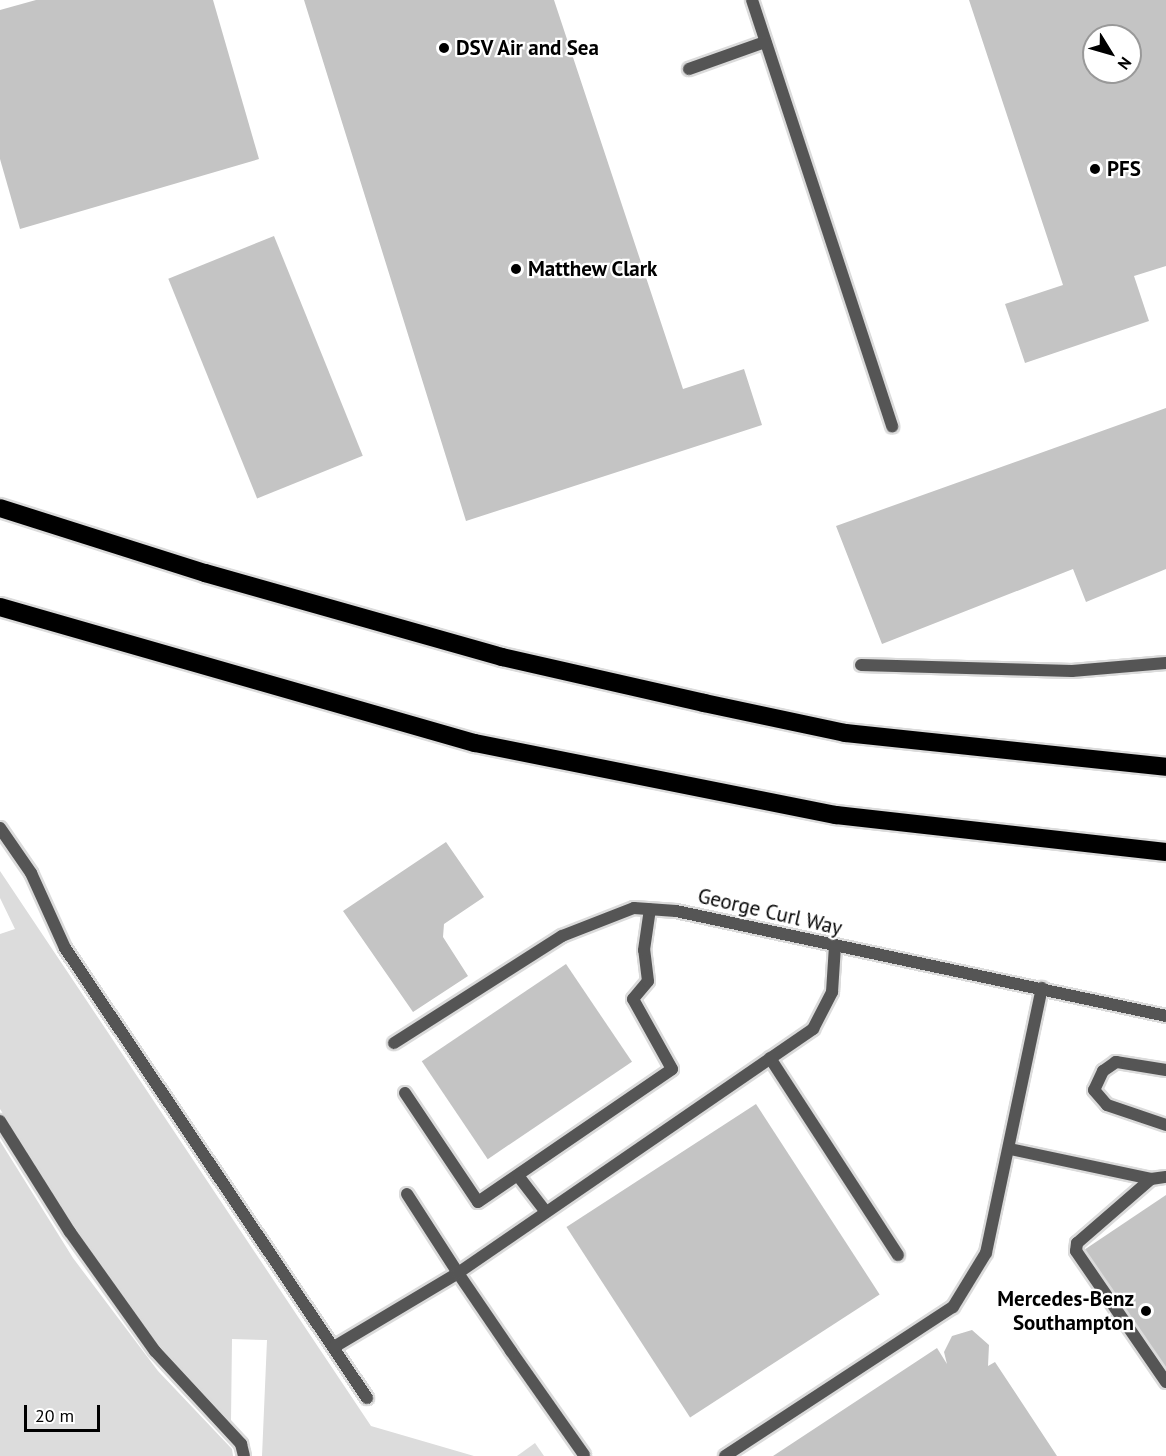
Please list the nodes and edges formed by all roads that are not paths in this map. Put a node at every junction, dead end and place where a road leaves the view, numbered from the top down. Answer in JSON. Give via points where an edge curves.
{"nodes":[{"id":1,"x":752,"y":0,"type":"edge"},
{"id":2,"x":765,"y":42,"type":"junction"},
{"id":3,"x":689,"y":69,"type":"dead end"},
{"id":4,"x":892,"y":427,"type":"dead end"},
{"id":5,"x":0,"y":508,"type":"edge"},
{"id":6,"x":0,"y":608,"type":"edge"},
{"id":7,"x":1166,"y":663,"type":"edge"},
{"id":8,"x":861,"y":665,"type":"dead end"},
{"id":9,"x":1166,"y":767,"type":"edge"},
{"id":10,"x":0,"y":828,"type":"edge"},
{"id":11,"x":1160,"y":851,"type":"edge"},
{"id":12,"x":650,"y":909,"type":"junction"},
{"id":13,"x":835,"y":946,"type":"junction"},
{"id":14,"x":1042,"y":988,"type":"junction"},
{"id":15,"x":1166,"y":1016,"type":"edge"},
{"id":16,"x":394,"y":1043,"type":"dead end"},
{"id":17,"x":770,"y":1058,"type":"junction"},
{"id":18,"x":1166,"y":1070,"type":"edge"},
{"id":19,"x":405,"y":1093,"type":"dead end"},
{"id":20,"x":0,"y":1121,"type":"edge"},
{"id":21,"x":1166,"y":1125,"type":"edge"},
{"id":22,"x":1010,"y":1149,"type":"junction"},
{"id":23,"x":1166,"y":1177,"type":"edge"},
{"id":24,"x":519,"y":1178,"type":"junction"},
{"id":25,"x":1151,"y":1179,"type":"junction"},
{"id":26,"x":407,"y":1194,"type":"dead end"},
{"id":27,"x":546,"y":1212,"type":"junction"},
{"id":28,"x":898,"y":1255,"type":"dead end"},
{"id":29,"x":458,"y":1273,"type":"junction"},
{"id":30,"x":334,"y":1347,"type":"junction"},
{"id":31,"x":1166,"y":1382,"type":"edge"},
{"id":32,"x":367,"y":1398,"type":"dead end"},
{"id":33,"x":584,"y":1455,"type":"edge"},
{"id":34,"x":244,"y":1456,"type":"edge"},
{"id":35,"x":725,"y":1456,"type":"edge"}],
"edges":[{"from":1,"to":2,"type":"street"},
{"from":2,"to":3,"type":"street"},
{"from":2,"to":4,"type":"street"},
{"from":5,"to":9,"type":"highway","via":[[205,573],[502,657],[704,703],[845,733]]},
{"from":6,"to":11,"type":"highway","via":[[475,743],[836,815]]},
{"from":7,"to":8,"type":"street","via":[[1072,671]]},
{"from":10,"to":30,"type":"street","via":[[31,873],[65,948]]},
{"from":12,"to":13,"type":"street","name":"George Curl Way","via":[[676,911]]},
{"from":12,"to":16,"type":"street","name":"George Curl Way","via":[[634,908],[562,936]]},
{"from":12,"to":24,"type":"street","via":[[644,950],[648,981],[633,999],[672,1069]]},
{"from":13,"to":14,"type":"street","name":"George Curl Way"},
{"from":13,"to":17,"type":"street","via":[[832,992],[813,1029]]},
{"from":14,"to":15,"type":"street","name":"George Curl Way"},
{"from":14,"to":22,"type":"street"},
{"from":17,"to":27,"type":"street"},
{"from":17,"to":28,"type":"street"},
{"from":18,"to":21,"type":"street","via":[[1116,1062],[1103,1071],[1094,1090],[1107,1105]]},
{"from":19,"to":24,"type":"street","via":[[478,1202]]},
{"from":20,"to":34,"type":"street","via":[[70,1232],[155,1351],[241,1444]]},
{"from":22,"to":25,"type":"street"},
{"from":22,"to":35,"type":"street","via":[[986,1253],[953,1307]]},
{"from":23,"to":25,"type":"street"},
{"from":24,"to":27,"type":"street"},
{"from":25,"to":31,"type":"street","via":[[1077,1243],[1077,1251]]},
{"from":26,"to":29,"type":"street"},
{"from":27,"to":29,"type":"street"},
{"from":29,"to":30,"type":"street"},
{"from":29,"to":33,"type":"street"},
{"from":30,"to":32,"type":"street"}]}
